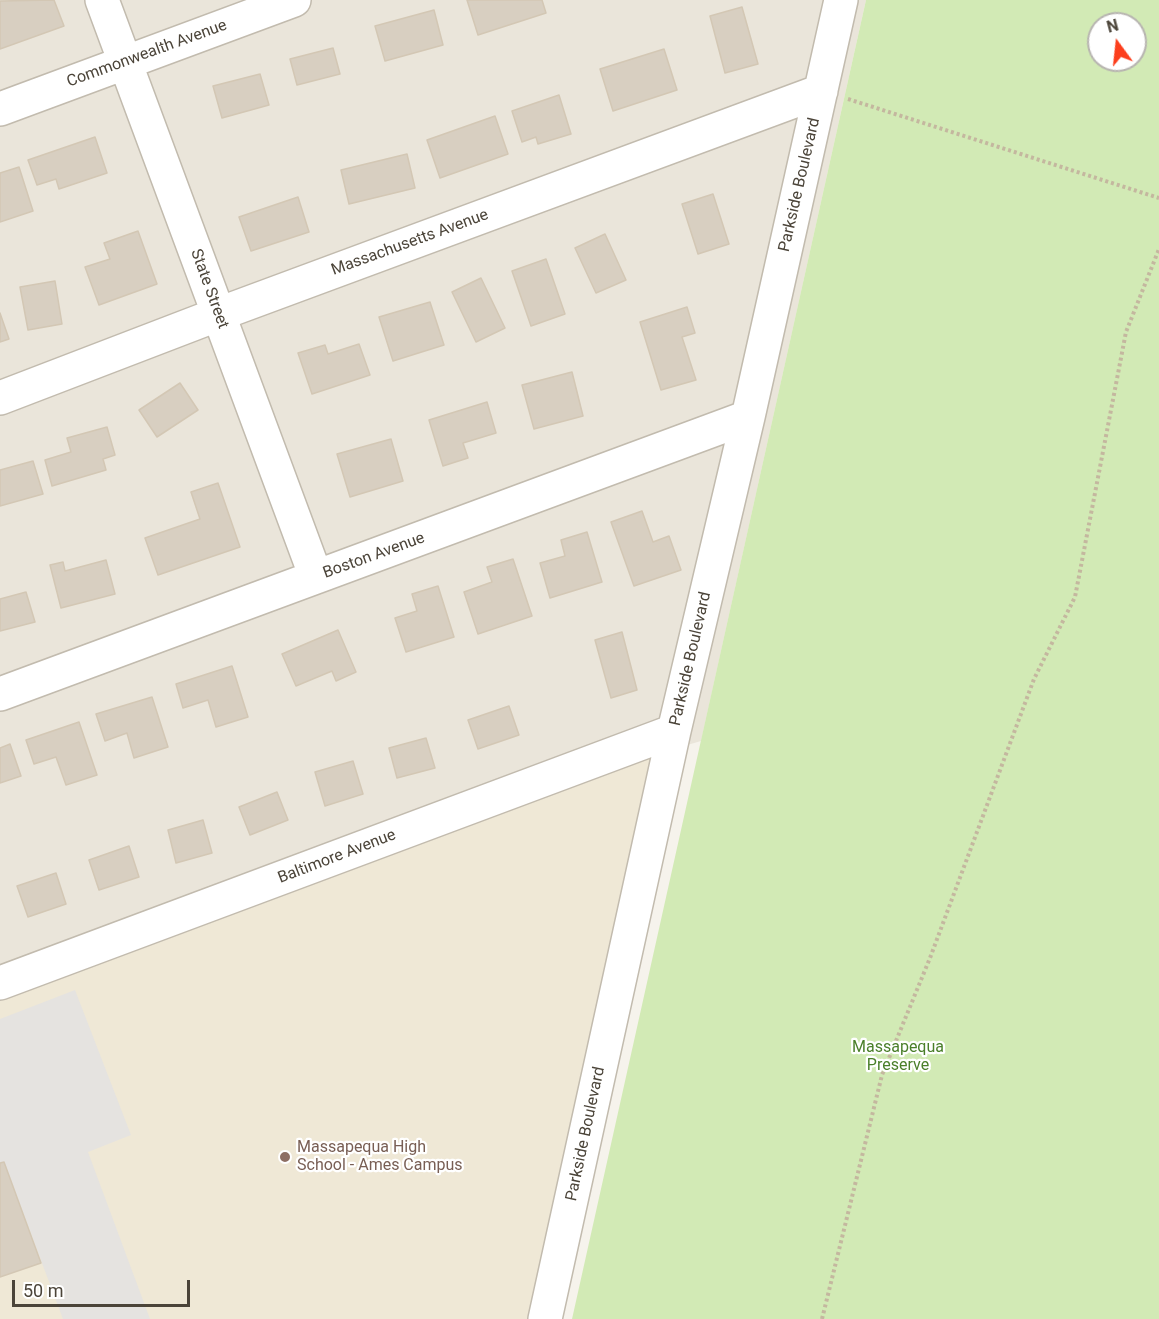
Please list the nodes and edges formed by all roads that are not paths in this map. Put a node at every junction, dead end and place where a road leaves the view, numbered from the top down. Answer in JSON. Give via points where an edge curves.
{"nodes":[{"id":1,"x":102,"y":0,"type":"edge"},
{"id":2,"x":294,"y":0,"type":"edge"},
{"id":3,"x":841,"y":0,"type":"edge"},
{"id":4,"x":125,"y":62,"type":"junction"},
{"id":5,"x":821,"y":91,"type":"junction"},
{"id":6,"x":0,"y":109,"type":"edge"},
{"id":7,"x":219,"y":314,"type":"junction"},
{"id":8,"x":0,"y":398,"type":"edge"},
{"id":9,"x":748,"y":417,"type":"junction"},
{"id":10,"x":316,"y":577,"type":"junction"},
{"id":11,"x":0,"y":694,"type":"edge"},
{"id":12,"x":674,"y":731,"type":"junction"},
{"id":13,"x":0,"y":983,"type":"edge"},
{"id":14,"x":545,"y":1319,"type":"edge"}],
"edges":[{"from":1,"to":4,"type":"street","name":"State Street"},
{"from":2,"to":4,"type":"street","name":"Commonwealth Avenue"},
{"from":3,"to":5,"type":"street","name":"Parkside Boulevard"},
{"from":4,"to":6,"type":"street","name":"Commonwealth Avenue"},
{"from":4,"to":7,"type":"street","name":"State Street"},
{"from":5,"to":7,"type":"street","name":"Massachusetts Avenue"},
{"from":5,"to":9,"type":"street","name":"Parkside Boulevard"},
{"from":7,"to":8,"type":"street","name":"Massachusetts Avenue"},
{"from":7,"to":10,"type":"street","name":"State Street"},
{"from":9,"to":10,"type":"street","name":"Boston Avenue"},
{"from":9,"to":12,"type":"street","name":"Parkside Boulevard"},
{"from":10,"to":11,"type":"street","name":"Boston Avenue"},
{"from":12,"to":13,"type":"street","name":"Baltimore Avenue"},
{"from":12,"to":14,"type":"street","name":"Parkside Boulevard"}]}
